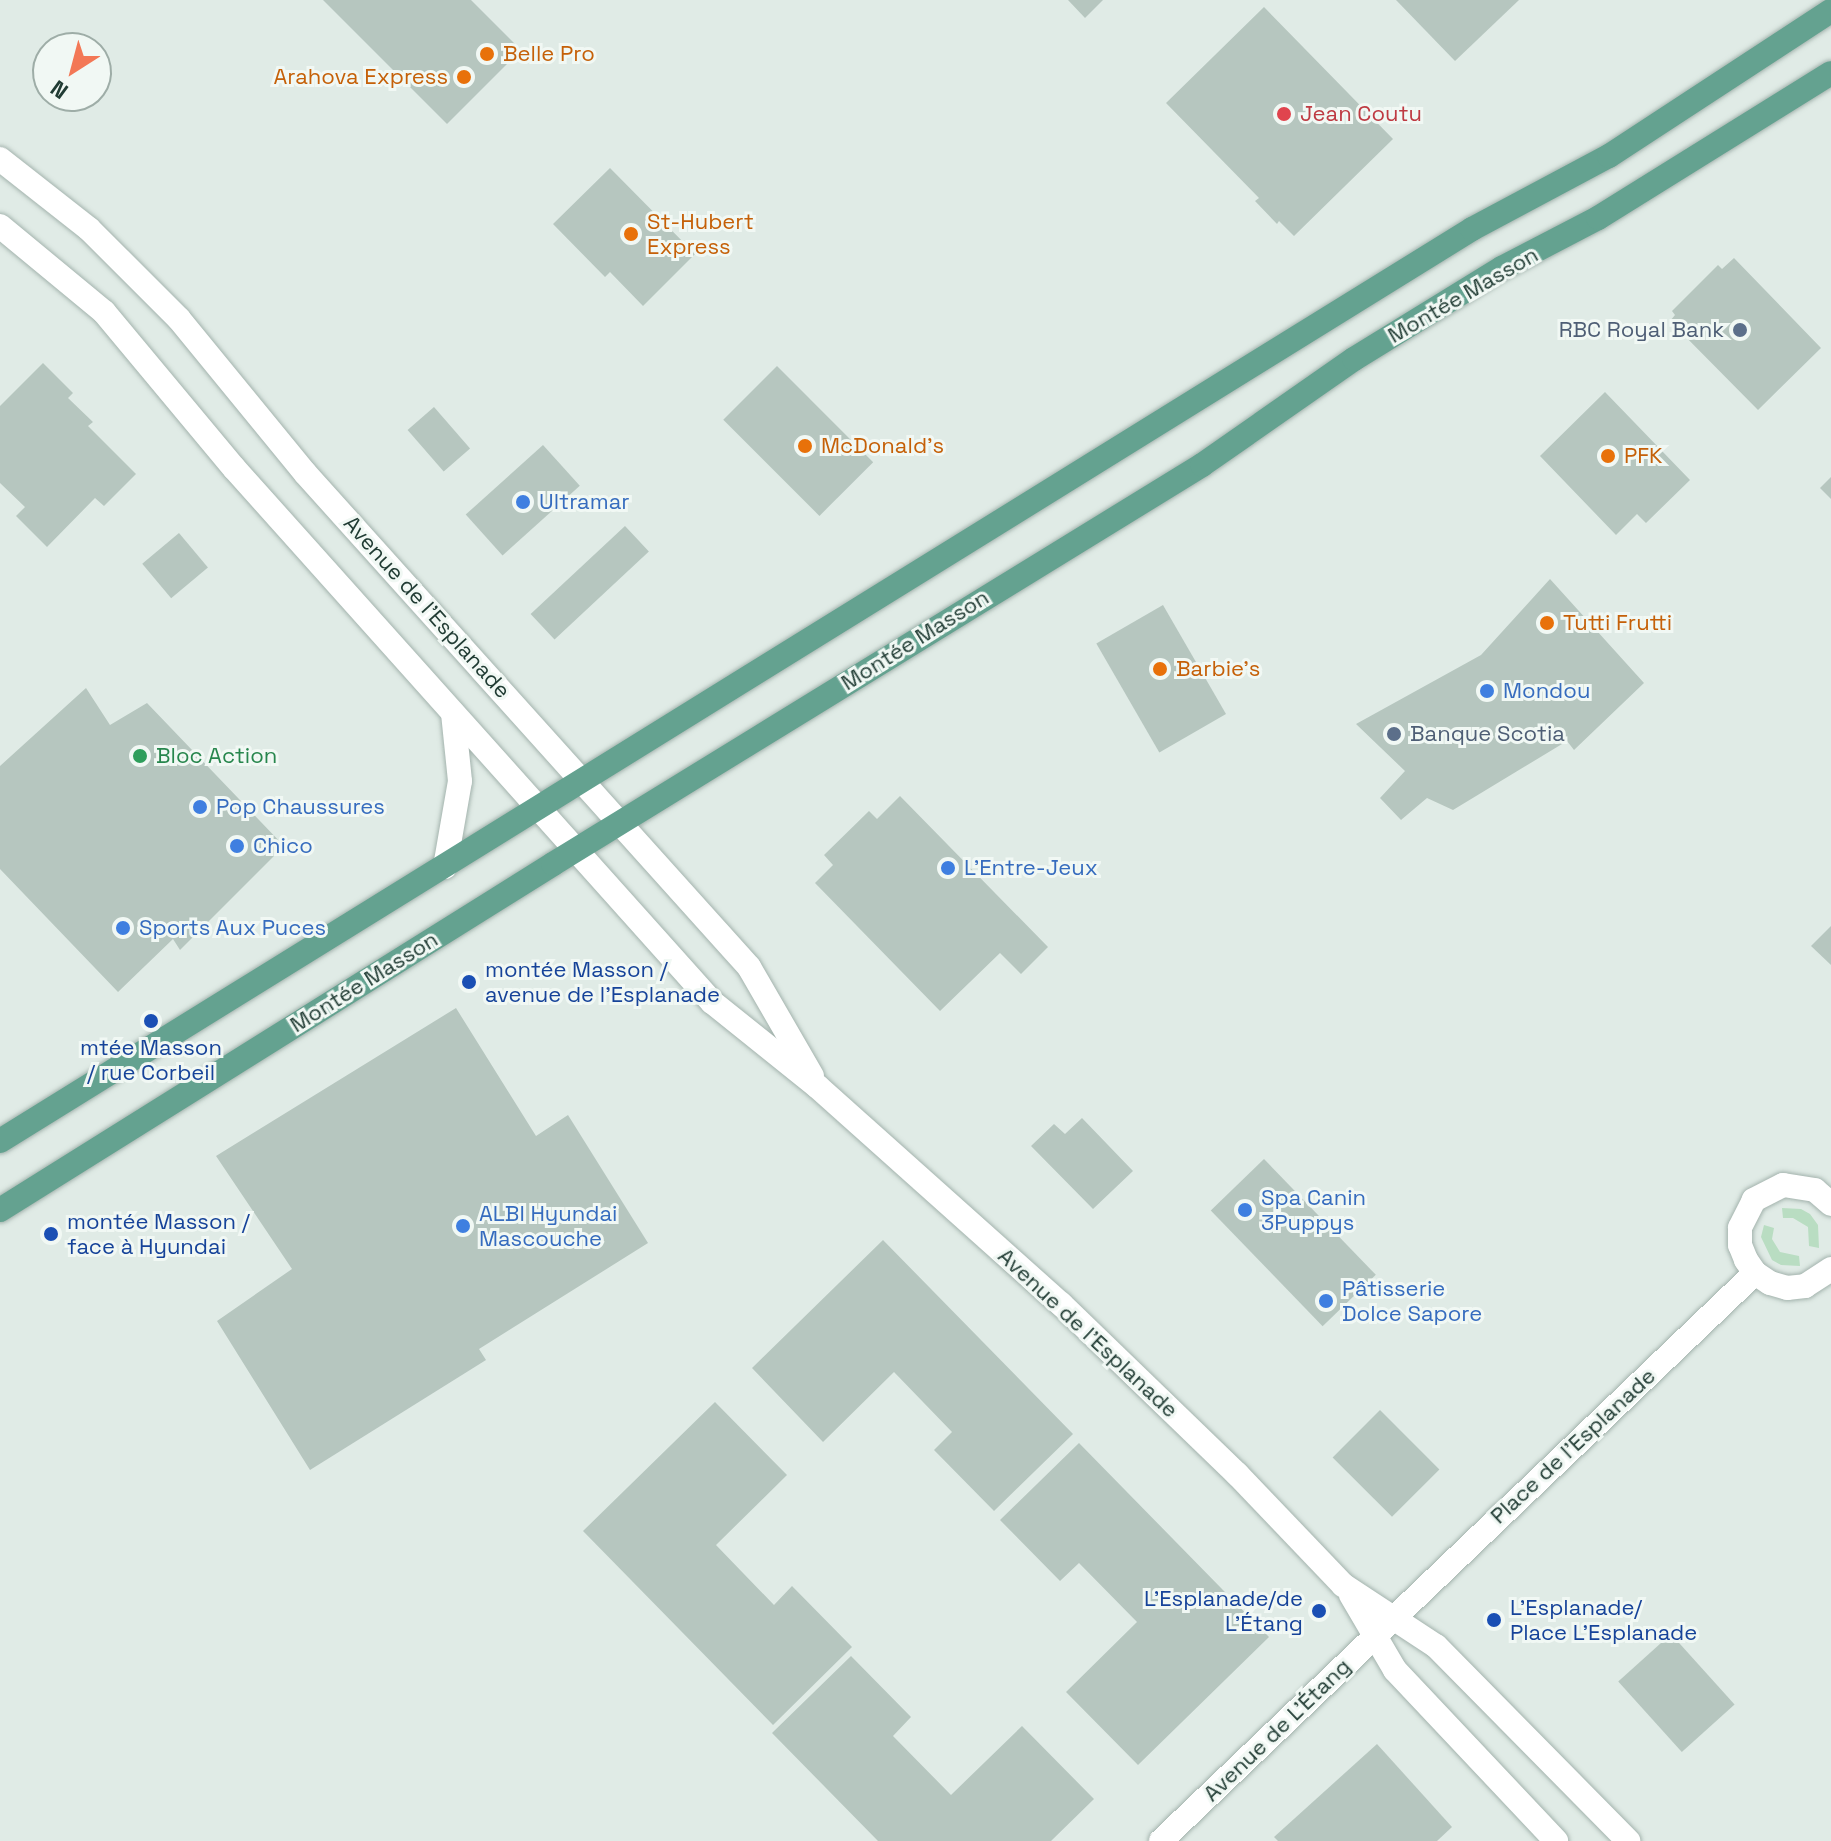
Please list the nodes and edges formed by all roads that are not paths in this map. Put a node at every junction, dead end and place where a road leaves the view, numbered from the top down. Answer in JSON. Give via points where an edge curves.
{"nodes":[{"id":1,"x":1831,"y":11,"type":"edge"},
{"id":2,"x":1831,"y":73,"type":"edge"},
{"id":3,"x":0,"y":159,"type":"edge"},
{"id":4,"x":0,"y":226,"type":"edge"},
{"id":5,"x":453,"y":713,"type":"junction"},
{"id":6,"x":583,"y":780,"type":"junction"},
{"id":7,"x":540,"y":808,"type":"junction"},
{"id":8,"x":620,"y":822,"type":"junction"},
{"id":9,"x":576,"y":850,"type":"junction"},
{"id":10,"x":445,"y":867,"type":"junction"},
{"id":11,"x":818,"y":1087,"type":"junction"},
{"id":12,"x":0,"y":1141,"type":"edge"},
{"id":13,"x":1831,"y":1204,"type":"edge"},
{"id":14,"x":0,"y":1210,"type":"edge"},
{"id":15,"x":1831,"y":1269,"type":"edge"},
{"id":16,"x":1755,"y":1273,"type":"junction"},
{"id":17,"x":1383,"y":1626,"type":"junction"},
{"id":18,"x":1161,"y":1841,"type":"edge"},
{"id":19,"x":1556,"y":1841,"type":"edge"},
{"id":20,"x":1628,"y":1841,"type":"edge"}],
"edges":[{"from":1,"to":6,"type":"main road","via":[[1609,156],[1472,229]]},
{"from":2,"to":8,"type":"main road","name":"Montée Masson","via":[[1598,218],[1502,268],[1383,341],[1202,465]]},
{"from":3,"to":6,"type":"street","name":"Avenue de l'Esplanade","via":[[89,229],[158,295],[305,473]]},
{"from":4,"to":5,"type":"street","name":"Avenue de l'Esplanade","via":[[104,312],[234,468]]},
{"from":5,"to":7,"type":"street","name":"Avenue de l'Esplanade"},
{"from":5,"to":10,"type":"street","via":[[460,781]]},
{"from":6,"to":7,"type":"main road"},
{"from":6,"to":8,"type":"street","name":"Avenue de l'Esplanade"},
{"from":7,"to":9,"type":"street","name":"Avenue de l'Esplanade"},
{"from":7,"to":10,"type":"main road"},
{"from":8,"to":9,"type":"main road","name":"Montée Masson"},
{"from":8,"to":11,"type":"street","name":"Avenue de l'Esplanade","via":[[749,967]]},
{"from":9,"to":11,"type":"street","name":"Avenue de l'Esplanade","via":[[712,1002]]},
{"from":9,"to":14,"type":"main road","name":"Montée Masson"},
{"from":10,"to":12,"type":"main road"},
{"from":11,"to":17,"type":"street","name":"Avenue de l'Esplanade","via":[[1061,1304],[1237,1474]]},
{"from":13,"to":16,"type":"street","via":[[1799,1185],[1783,1185],[1754,1200],[1745,1213],[1740,1245]]},
{"from":15,"to":16,"type":"street","via":[[1805,1286],[1787,1288]]},
{"from":16,"to":17,"type":"street","name":"Place de l'Esplanade"},
{"from":17,"to":18,"type":"street","name":"Avenue de L'Étang"},
{"from":17,"to":19,"type":"street","name":"Avenue de l'Esplanade","via":[[1395,1670]]},
{"from":17,"to":20,"type":"street","name":"Avenue de l'Esplanade","via":[[1436,1646]]}]}
